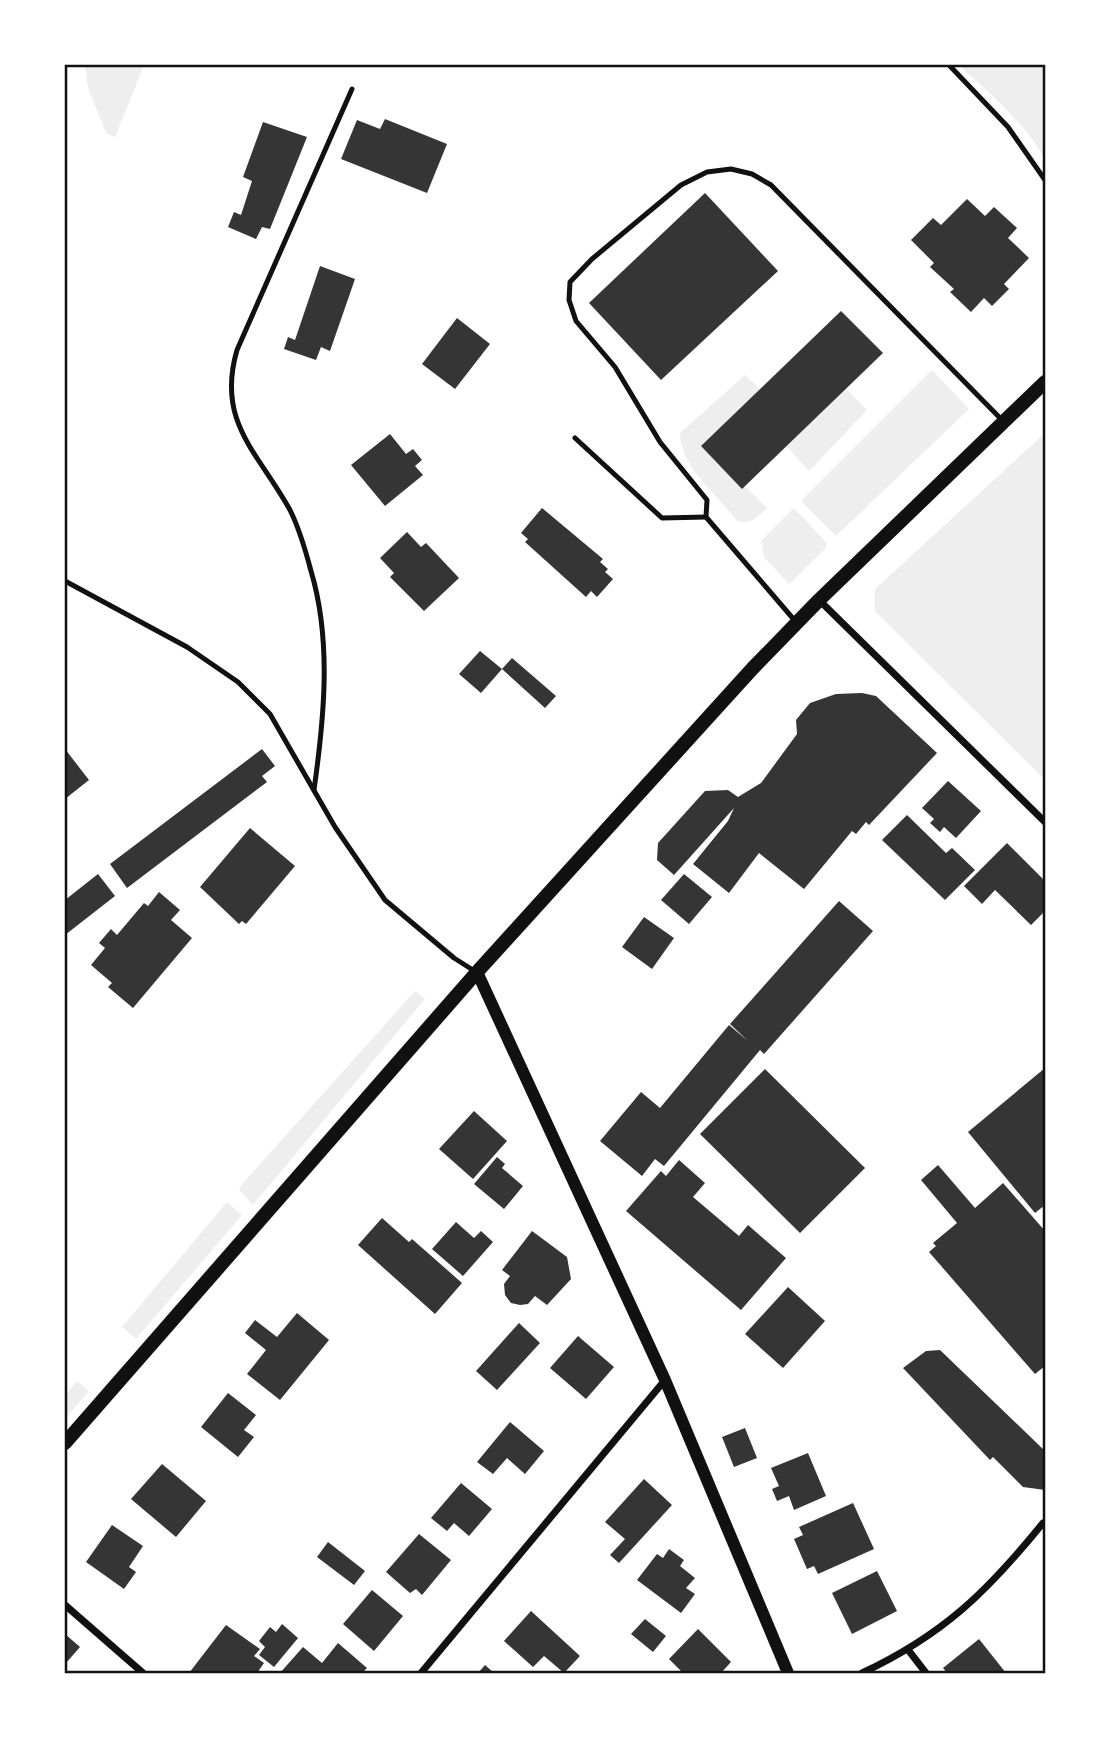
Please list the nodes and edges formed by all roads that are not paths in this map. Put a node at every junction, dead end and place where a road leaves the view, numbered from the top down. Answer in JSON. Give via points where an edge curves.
{"nodes":[{"id":1,"x":948,"y":65,"type":"edge"},
{"id":2,"x":352,"y":89,"type":"dead end"},
{"id":3,"x":1045,"y":180,"type":"edge"},
{"id":4,"x":1045,"y":382,"type":"edge"},
{"id":5,"x":1004,"y":422,"type":"junction"},
{"id":6,"x":575,"y":438,"type":"dead end"},
{"id":7,"x":706,"y":517,"type":"junction"},
{"id":8,"x":65,"y":581,"type":"edge"},
{"id":9,"x":818,"y":600,"type":"junction"},
{"id":10,"x":796,"y":623,"type":"junction"},
{"id":11,"x":314,"y":790,"type":"junction"},
{"id":12,"x":1045,"y":822,"type":"edge"},
{"id":13,"x":477,"y":972,"type":"junction"},
{"id":14,"x":665,"y":1380,"type":"junction"},
{"id":15,"x":65,"y":1443,"type":"edge"},
{"id":16,"x":1043,"y":1523,"type":"dead end"},
{"id":17,"x":65,"y":1605,"type":"edge"},
{"id":18,"x":909,"y":1651,"type":"junction"},
{"id":19,"x":143,"y":1673,"type":"edge"},
{"id":20,"x":421,"y":1673,"type":"edge"},
{"id":21,"x":788,"y":1673,"type":"edge"},
{"id":22,"x":862,"y":1673,"type":"edge"},
{"id":23,"x":926,"y":1673,"type":"edge"}],
"edges":[{"from":1,"to":3,"type":"lane","via":[[1008,127]]},
{"from":2,"to":11,"type":"lane","via":[[237,350],[229,388],[242,433],[291,513],[312,573],[321,619],[324,716]]},
{"from":4,"to":5,"type":"main road"},
{"from":5,"to":7,"type":"lane","via":[[771,186],[752,174],[731,169],[707,172],[681,186],[592,259],[570,282],[569,300],[576,321],[615,367],[660,442],[707,500]]},
{"from":5,"to":9,"type":"main road"},
{"from":6,"to":7,"type":"lane","via":[[662,518]]},
{"from":7,"to":10,"type":"lane"},
{"from":8,"to":11,"type":"lane","via":[[187,647],[238,682],[270,714]]},
{"from":9,"to":10,"type":"main road"},
{"from":9,"to":12,"type":"street"},
{"from":10,"to":13,"type":"main road"},
{"from":11,"to":13,"type":"lane","via":[[385,900]]},
{"from":13,"to":14,"type":"street"},
{"from":13,"to":15,"type":"main road"},
{"from":14,"to":20,"type":"street"},
{"from":14,"to":21,"type":"street"},
{"from":16,"to":18,"type":"street","via":[[999,1577],[949,1623]]},
{"from":17,"to":19,"type":"street"},
{"from":18,"to":22,"type":"street"},
{"from":18,"to":23,"type":"street"}]}
